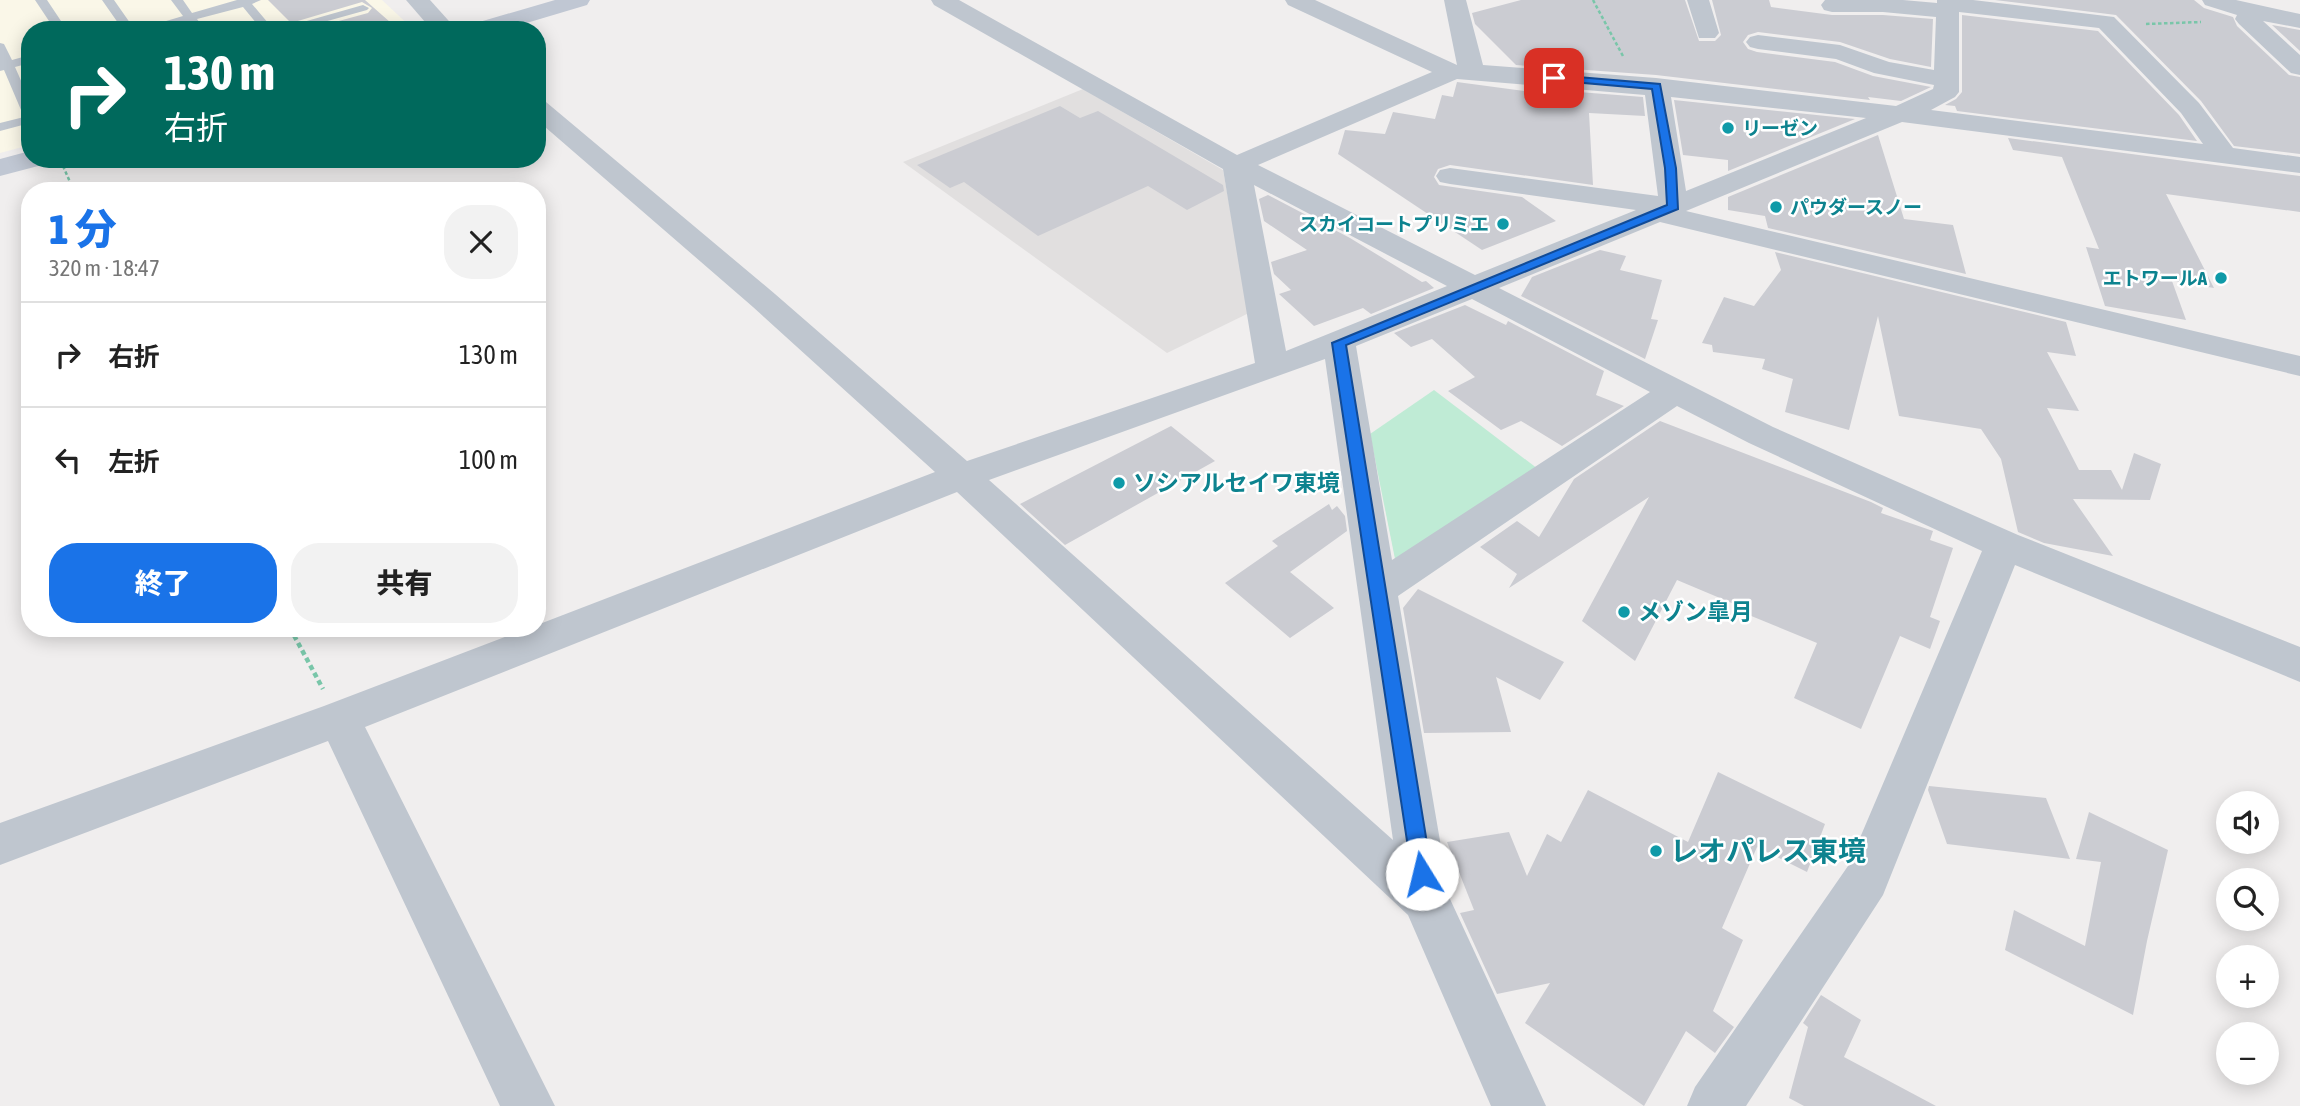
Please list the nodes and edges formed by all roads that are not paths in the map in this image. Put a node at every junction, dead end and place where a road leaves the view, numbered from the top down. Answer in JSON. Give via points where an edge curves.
{"nodes":[{"id":1,"x":41,"y":0,"type":"edge"},
{"id":2,"x":108,"y":0,"type":"edge"},
{"id":3,"x":177,"y":0,"type":"edge"},
{"id":4,"x":267,"y":0,"type":"edge"},
{"id":5,"x":417,"y":0,"type":"edge"},
{"id":6,"x":579,"y":0,"type":"edge"},
{"id":7,"x":942,"y":0,"type":"edge"},
{"id":8,"x":1296,"y":0,"type":"edge"},
{"id":9,"x":1698,"y":0,"type":"edge"},
{"id":10,"x":2213,"y":0,"type":"edge"},
{"id":11,"x":248,"y":2,"type":"edge"},
{"id":12,"x":1464,"y":3,"type":"edge"},
{"id":13,"x":1830,"y":3,"type":"edge"},
{"id":14,"x":1948,"y":5,"type":"edge"},
{"id":15,"x":363,"y":8,"type":"dead end"},
{"id":16,"x":2248,"y":15,"type":"junction"},
{"id":17,"x":55,"y":21,"type":"edge"},
{"id":18,"x":123,"y":21,"type":"edge"},
{"id":19,"x":193,"y":21,"type":"edge"},
{"id":20,"x":197,"y":21,"type":"edge"},
{"id":21,"x":262,"y":21,"type":"edge"},
{"id":22,"x":315,"y":21,"type":"edge"},
{"id":23,"x":437,"y":21,"type":"edge"},
{"id":24,"x":508,"y":21,"type":"edge"},
{"id":25,"x":2300,"y":21,"type":"edge"},
{"id":26,"x":1707,"y":33,"type":"dead end"},
{"id":27,"x":1758,"y":42,"type":"dead end"},
{"id":28,"x":0,"y":47,"type":"edge"},
{"id":29,"x":1853,"y":58,"type":"junction"},
{"id":30,"x":5,"y":67,"type":"edge"},
{"id":31,"x":2300,"y":68,"type":"edge"},
{"id":32,"x":1463,"y":72,"type":"junction"},
{"id":33,"x":1947,"y":80,"type":"junction"},
{"id":34,"x":1646,"y":85,"type":"junction"},
{"id":35,"x":21,"y":99,"type":"edge"},
{"id":36,"x":546,"y":114,"type":"edge"},
{"id":37,"x":1900,"y":114,"type":"junction"},
{"id":38,"x":21,"y":120,"type":"edge"},
{"id":39,"x":0,"y":127,"type":"edge"},
{"id":40,"x":2224,"y":155,"type":"junction"},
{"id":41,"x":21,"y":162,"type":"edge"},
{"id":42,"x":1236,"y":165,"type":"junction"},
{"id":43,"x":2300,"y":165,"type":"edge"},
{"id":44,"x":0,"y":168,"type":"edge"},
{"id":45,"x":1450,"y":176,"type":"dead end"},
{"id":46,"x":1664,"y":209,"type":"junction"},
{"id":47,"x":1476,"y":287,"type":"junction"},
{"id":48,"x":1339,"y":343,"type":"junction"},
{"id":49,"x":2300,"y":366,"type":"edge"},
{"id":50,"x":1273,"y":368,"type":"junction"},
{"id":51,"x":1675,"y":391,"type":"junction"},
{"id":52,"x":962,"y":476,"type":"junction"},
{"id":53,"x":2004,"y":545,"type":"junction"},
{"id":54,"x":1377,"y":590,"type":"junction"},
{"id":55,"x":2300,"y":665,"type":"edge"},
{"id":56,"x":339,"y":719,"type":"junction"},
{"id":57,"x":0,"y":844,"type":"edge"},
{"id":58,"x":1426,"y":900,"type":"junction"},
{"id":59,"x":528,"y":1106,"type":"edge"},
{"id":60,"x":1520,"y":1106,"type":"edge"},
{"id":61,"x":1714,"y":1106,"type":"edge"}],
"edges":[{"from":1,"to":17,"type":"lane"},
{"from":2,"to":18,"type":"lane"},
{"from":3,"to":19,"type":"lane"},
{"from":4,"to":11,"type":"lane"},
{"from":5,"to":23,"type":"street"},
{"from":6,"to":24,"type":"main road"},
{"from":7,"to":42,"type":"street"},
{"from":8,"to":32,"type":"street"},
{"from":9,"to":26,"type":"street"},
{"from":10,"to":16,"type":"street"},
{"from":11,"to":20,"type":"lane"},
{"from":11,"to":21,"type":"lane"},
{"from":12,"to":32,"type":"street"},
{"from":13,"to":14,"type":"street"},
{"from":13,"to":29,"type":"street"},
{"from":14,"to":33,"type":"street"},
{"from":14,"to":40,"type":"street","via":[[2106,22],[2190,108]]},
{"from":15,"to":22,"type":"lane"},
{"from":16,"to":25,"type":"street"},
{"from":16,"to":31,"type":"street"},
{"from":27,"to":29,"type":"street","via":[[1840,52]]},
{"from":28,"to":30,"type":"lane"},
{"from":29,"to":33,"type":"street"},
{"from":30,"to":35,"type":"lane"},
{"from":32,"to":34,"type":"street"},
{"from":32,"to":42,"type":"street"},
{"from":33,"to":37,"type":"street","via":[[1946,92]]},
{"from":34,"to":37,"type":"street"},
{"from":34,"to":46,"type":"street","via":[[1670,168]]},
{"from":36,"to":52,"type":"street","via":[[694,237]]},
{"from":37,"to":40,"type":"street"},
{"from":37,"to":46,"type":"street"},
{"from":38,"to":39,"type":"lane"},
{"from":40,"to":43,"type":"street"},
{"from":41,"to":44,"type":"main road"},
{"from":42,"to":47,"type":"street"},
{"from":42,"to":50,"type":"street"},
{"from":45,"to":46,"type":"street"},
{"from":46,"to":47,"type":"street"},
{"from":46,"to":49,"type":"street"},
{"from":47,"to":48,"type":"street"},
{"from":47,"to":51,"type":"street"},
{"from":48,"to":50,"type":"street"},
{"from":48,"to":54,"type":"street"},
{"from":50,"to":52,"type":"street"},
{"from":51,"to":53,"type":"street"},
{"from":51,"to":54,"type":"street"},
{"from":52,"to":56,"type":"street"},
{"from":52,"to":58,"type":"street"},
{"from":53,"to":55,"type":"street"},
{"from":53,"to":61,"type":"street","via":[[1866,880]]},
{"from":54,"to":58,"type":"street"},
{"from":56,"to":57,"type":"street"},
{"from":56,"to":59,"type":"street"},
{"from":58,"to":60,"type":"street"}]}
